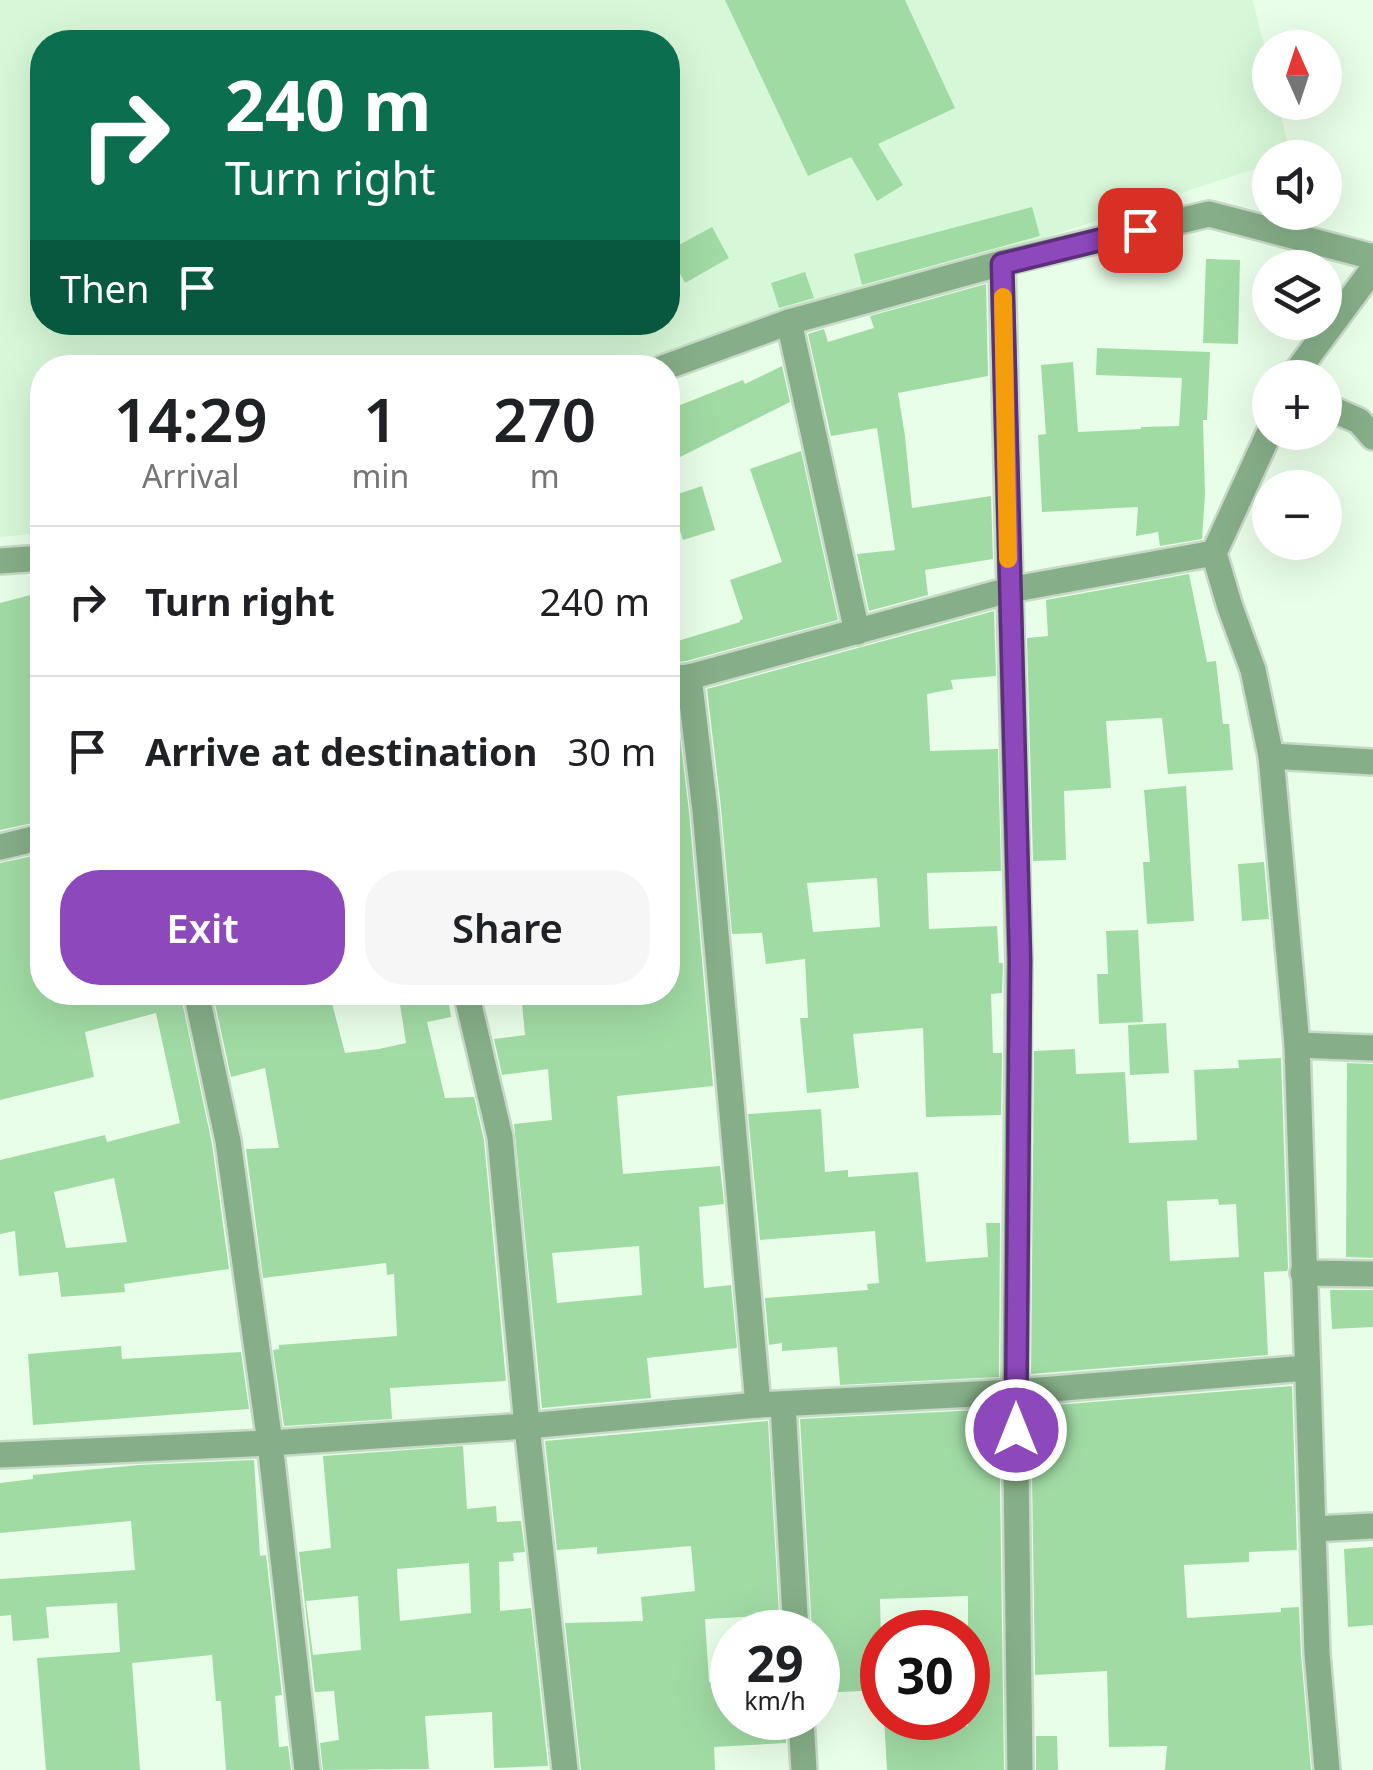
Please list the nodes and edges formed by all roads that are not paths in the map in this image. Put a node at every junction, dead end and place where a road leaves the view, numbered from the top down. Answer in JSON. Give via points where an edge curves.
{"nodes":[{"id":1,"x":1373,"y":257,"type":"edge"},
{"id":2,"x":1002,"y":264,"type":"junction"},
{"id":3,"x":1373,"y":268,"type":"edge"},
{"id":4,"x":789,"y":322,"type":"junction"},
{"id":5,"x":1305,"y":360,"type":"edge"},
{"id":6,"x":680,"y":361,"type":"edge"},
{"id":7,"x":1342,"y":414,"type":"edge"},
{"id":8,"x":1373,"y":437,"type":"edge"},
{"id":9,"x":1261,"y":450,"type":"edge"},
{"id":10,"x":1214,"y":553,"type":"junction"},
{"id":11,"x":30,"y":559,"type":"edge"},
{"id":12,"x":0,"y":561,"type":"edge"},
{"id":13,"x":1009,"y":590,"type":"junction"},
{"id":14,"x":857,"y":632,"type":"junction"},
{"id":15,"x":680,"y":677,"type":"edge"},
{"id":16,"x":680,"y":688,"type":"edge"},
{"id":17,"x":1271,"y":756,"type":"junction"},
{"id":18,"x":1373,"y":762,"type":"edge"},
{"id":19,"x":30,"y":839,"type":"edge"},
{"id":20,"x":0,"y":848,"type":"edge"},
{"id":21,"x":199,"y":1005,"type":"edge"},
{"id":22,"x":469,"y":1005,"type":"edge"},
{"id":23,"x":1297,"y":1045,"type":"junction"},
{"id":24,"x":1373,"y":1048,"type":"edge"},
{"id":25,"x":1303,"y":1274,"type":"junction"},
{"id":26,"x":1373,"y":1274,"type":"edge"},
{"id":27,"x":1307,"y":1368,"type":"junction"},
{"id":28,"x":1015,"y":1392,"type":"junction"},
{"id":29,"x":771,"y":1405,"type":"junction"},
{"id":30,"x":527,"y":1426,"type":"junction"},
{"id":31,"x":270,"y":1443,"type":"junction"},
{"id":32,"x":0,"y":1455,"type":"edge"},
{"id":33,"x":1373,"y":1526,"type":"edge"},
{"id":34,"x":1312,"y":1529,"type":"junction"},
{"id":35,"x":794,"y":1610,"type":"edge"},
{"id":36,"x":802,"y":1740,"type":"edge"},
{"id":37,"x":307,"y":1770,"type":"edge"},
{"id":38,"x":565,"y":1770,"type":"edge"},
{"id":39,"x":804,"y":1770,"type":"edge"},
{"id":40,"x":1020,"y":1770,"type":"edge"},
{"id":41,"x":1328,"y":1770,"type":"edge"}],
"edges":[{"from":1,"to":2,"type":"street","via":[[1210,214]]},
{"from":2,"to":4,"type":"street"},
{"from":2,"to":13,"type":"street"},
{"from":3,"to":5,"type":"street"},
{"from":4,"to":6,"type":"street"},
{"from":4,"to":14,"type":"street"},
{"from":7,"to":8,"type":"street"},
{"from":9,"to":10,"type":"street"},
{"from":10,"to":13,"type":"street"},
{"from":10,"to":17,"type":"street","via":[[1253,670]]},
{"from":11,"to":12,"type":"street"},
{"from":13,"to":14,"type":"street"},
{"from":13,"to":28,"type":"street","via":[[1020,960]]},
{"from":14,"to":15,"type":"street"},
{"from":16,"to":29,"type":"street","via":[[705,810]]},
{"from":17,"to":18,"type":"street"},
{"from":17,"to":23,"type":"street"},
{"from":19,"to":20,"type":"street"},
{"from":21,"to":31,"type":"street","via":[[228,1141]]},
{"from":22,"to":30,"type":"street","via":[[500,1136]]},
{"from":23,"to":24,"type":"street"},
{"from":23,"to":25,"type":"street"},
{"from":25,"to":26,"type":"street"},
{"from":25,"to":27,"type":"street"},
{"from":27,"to":28,"type":"street"},
{"from":27,"to":34,"type":"street"},
{"from":28,"to":29,"type":"street"},
{"from":28,"to":40,"type":"street"},
{"from":29,"to":30,"type":"street"},
{"from":29,"to":35,"type":"street"},
{"from":30,"to":31,"type":"street"},
{"from":30,"to":38,"type":"street"},
{"from":31,"to":32,"type":"street"},
{"from":31,"to":37,"type":"street"},
{"from":33,"to":34,"type":"street"},
{"from":34,"to":41,"type":"street"},
{"from":36,"to":39,"type":"street"}]}
